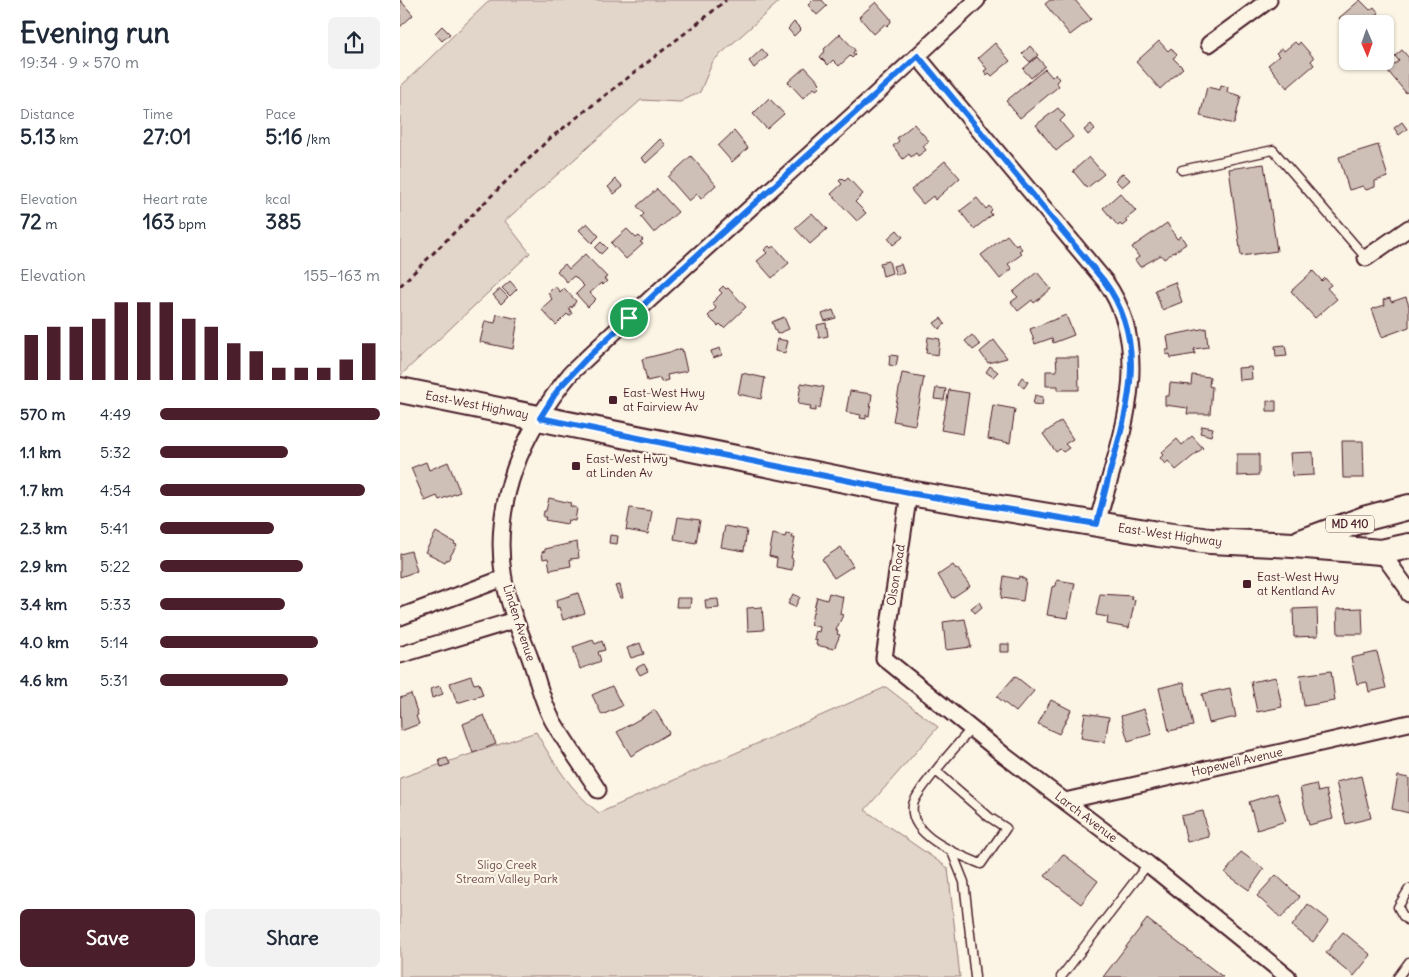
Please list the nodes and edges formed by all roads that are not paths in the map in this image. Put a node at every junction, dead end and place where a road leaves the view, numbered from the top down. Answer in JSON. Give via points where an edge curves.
{"nodes":[{"id":1,"x":977,"y":0,"type":"edge"},
{"id":2,"x":1270,"y":0,"type":"edge"},
{"id":3,"x":1209,"y":44,"type":"dead end"},
{"id":4,"x":918,"y":56,"type":"junction"},
{"id":5,"x":1182,"y":170,"type":"dead end"},
{"id":6,"x":1409,"y":228,"type":"edge"},
{"id":7,"x":1366,"y":258,"type":"joint"},
{"id":8,"x":400,"y":390,"type":"edge"},
{"id":9,"x":540,"y":418,"type":"junction"},
{"id":10,"x":909,"y":493,"type":"junction"},
{"id":11,"x":1409,"y":507,"type":"edge"},
{"id":12,"x":1097,"y":524,"type":"junction"},
{"id":13,"x":1293,"y":545,"type":"junction"},
{"id":14,"x":1409,"y":546,"type":"edge"},
{"id":15,"x":1381,"y":552,"type":"junction"},
{"id":16,"x":504,"y":578,"type":"junction"},
{"id":17,"x":1409,"y":594,"type":"edge"},
{"id":18,"x":400,"y":617,"type":"edge"},
{"id":19,"x":515,"y":620,"type":"junction"},
{"id":20,"x":400,"y":655,"type":"edge"},
{"id":21,"x":884,"y":658,"type":"joint"},
{"id":22,"x":1409,"y":724,"type":"edge"},
{"id":23,"x":971,"y":729,"type":"junction"},
{"id":24,"x":936,"y":771,"type":"junction"},
{"id":25,"x":598,"y":790,"type":"dead end"},
{"id":26,"x":1065,"y":801,"type":"junction"},
{"id":27,"x":952,"y":852,"type":"junction"},
{"id":28,"x":1148,"y":864,"type":"junction"},
{"id":29,"x":1409,"y":890,"type":"edge"},
{"id":30,"x":1409,"y":921,"type":"edge"},
{"id":31,"x":1409,"y":962,"type":"edge"},
{"id":32,"x":975,"y":977,"type":"edge"},
{"id":33,"x":1061,"y":977,"type":"edge"},
{"id":34,"x":1288,"y":977,"type":"edge"},
{"id":35,"x":1398,"y":977,"type":"edge"}],
"edges":[{"from":1,"to":4,"type":"street","name":"Linden Avenue"},
{"from":2,"to":3,"type":"street"},
{"from":4,"to":9,"type":"street","name":"Linden Avenue","via":[[587,358],[559,388]]},
{"from":4,"to":12,"type":"street","via":[[1113,292],[1124,316],[1130,342],[1130,390],[1127,413]]},
{"from":5,"to":7,"type":"lane","via":[[1273,150]]},
{"from":6,"to":7,"type":"street"},
{"from":8,"to":9,"type":"main road","name":"East-West Highway","number":"MD 410"},
{"from":9,"to":10,"type":"main road","name":"East-West Highway","number":"MD 410"},
{"from":9,"to":16,"type":"street","name":"Linden Avenue","via":[[524,444],[510,482],[503,528]]},
{"from":10,"to":12,"type":"main road","name":"East-West Highway","number":"MD 410"},
{"from":10,"to":21,"type":"street","name":"Olson Road"},
{"from":11,"to":13,"type":"main road","name":"East-West Highway","number":"MD 410","via":[[1367,518]]},
{"from":12,"to":13,"type":"main road","name":"East-West Highway","number":"MD 410","via":[[1210,542]]},
{"from":13,"to":15,"type":"main road","name":"East-West Highway","number":"MD 410"},
{"from":14,"to":15,"type":"main road","name":"East-West Highway","number":"MD 410"},
{"from":15,"to":17,"type":"street"},
{"from":16,"to":18,"type":"street"},
{"from":16,"to":19,"type":"street","name":"Linden Avenue"},
{"from":19,"to":20,"type":"street"},
{"from":19,"to":25,"type":"street","name":"Linden Avenue","via":[[553,721]]},
{"from":21,"to":23,"type":"street","name":"Larch Avenue"},
{"from":22,"to":26,"type":"street","name":"Hopewell Avenue"},
{"from":23,"to":24,"type":"lane"},
{"from":23,"to":26,"type":"street","name":"Larch Avenue"},
{"from":24,"to":27,"type":"lane","via":[[913,803],[912,812],[927,836]]},
{"from":24,"to":27,"type":"lane","via":[[1006,828],[981,864]]},
{"from":26,"to":28,"type":"street","name":"Larch Avenue"},
{"from":27,"to":32,"type":"lane","via":[[964,882]]},
{"from":28,"to":33,"type":"lane"},
{"from":28,"to":34,"type":"street","name":"Larch Avenue"},
{"from":29,"to":30,"type":"lane","via":[[1398,907]]},
{"from":31,"to":35,"type":"lane"}]}
